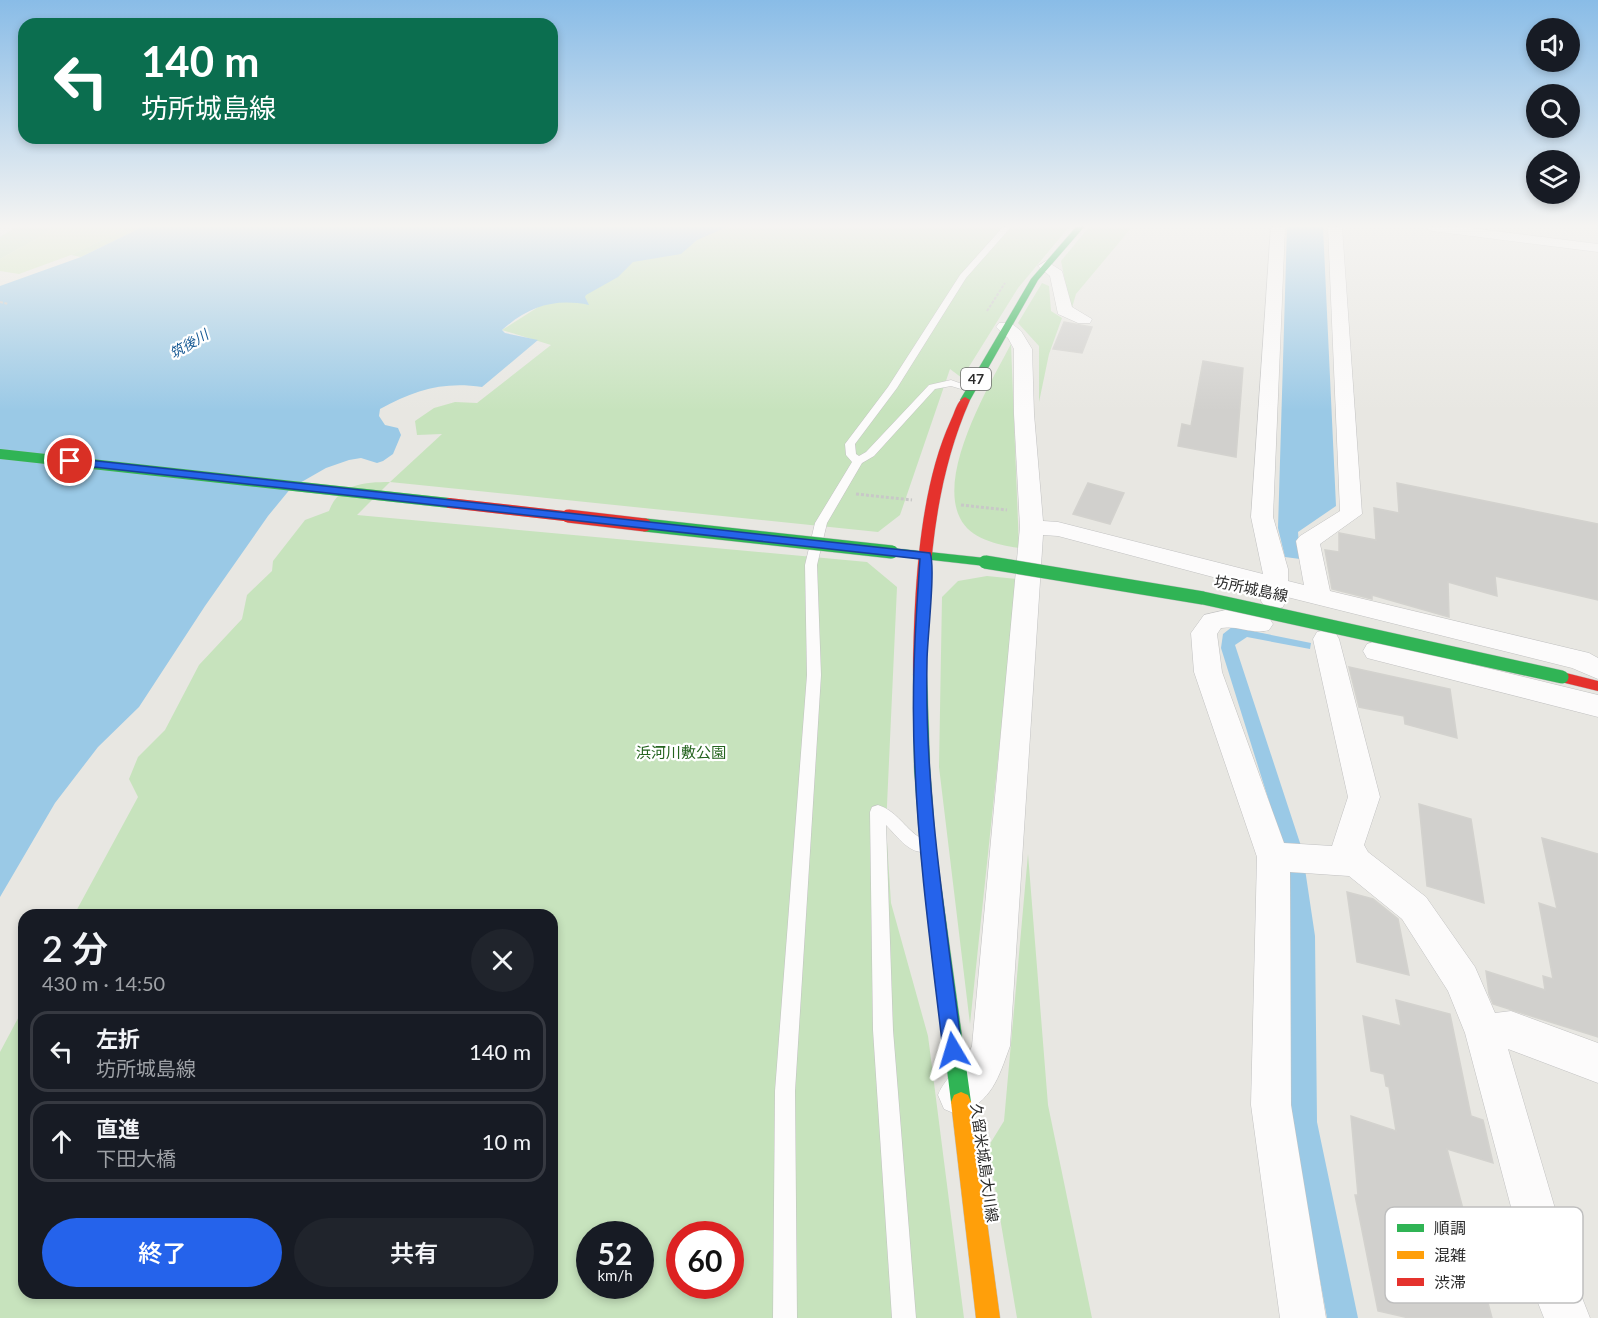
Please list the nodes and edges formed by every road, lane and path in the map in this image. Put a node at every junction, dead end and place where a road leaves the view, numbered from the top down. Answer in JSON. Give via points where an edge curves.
{"nodes":[{"id":1,"x":956,"y":289,"type":"edge"},
{"id":2,"x":1031,"y":289,"type":"edge"},
{"id":3,"x":1060,"y":289,"type":"edge"},
{"id":4,"x":1275,"y":289,"type":"edge"},
{"id":5,"x":1338,"y":289,"type":"edge"},
{"id":6,"x":0,"y":302,"type":"edge"},
{"id":7,"x":8,"y":304,"type":"dead end"},
{"id":8,"x":1084,"y":319,"type":"dead end"},
{"id":9,"x":1005,"y":327,"type":"junction"},
{"id":10,"x":971,"y":389,"type":"junction"},
{"id":11,"x":0,"y":454,"type":"edge"},
{"id":12,"x":858,"y":461,"type":"junction"},
{"id":13,"x":853,"y":494,"type":"dead end"},
{"id":14,"x":936,"y":502,"type":"junction"},
{"id":15,"x":1032,"y":520,"type":"junction"},
{"id":16,"x":926,"y":555,"type":"junction"},
{"id":17,"x":1276,"y":586,"type":"junction"},
{"id":18,"x":1319,"y":597,"type":"junction"},
{"id":19,"x":1269,"y":626,"type":"junction"},
{"id":20,"x":1326,"y":639,"type":"junction"},
{"id":21,"x":1598,"y":669,"type":"edge"},
{"id":22,"x":1598,"y":686,"type":"edge"},
{"id":23,"x":1598,"y":706,"type":"edge"},
{"id":24,"x":928,"y":847,"type":"junction"},
{"id":25,"x":1273,"y":857,"type":"junction"},
{"id":26,"x":1356,"y":862,"type":"junction"},
{"id":27,"x":1484,"y":1033,"type":"junction"},
{"id":28,"x":1598,"y":1063,"type":"edge"},
{"id":29,"x":958,"y":1095,"type":"junction"},
{"id":30,"x":1533,"y":1207,"type":"edge"},
{"id":31,"x":1561,"y":1303,"type":"edge"},
{"id":32,"x":785,"y":1318,"type":"edge"},
{"id":33,"x":904,"y":1318,"type":"edge"},
{"id":34,"x":988,"y":1318,"type":"edge"},
{"id":35,"x":1303,"y":1318,"type":"edge"},
{"id":36,"x":1567,"y":1318,"type":"edge"}],
"edges":[{"from":1,"to":12,"type":"lane","via":[[892,388],[850,444],[851,455]]},
{"from":2,"to":9,"type":"main road","name":"久留米城島大川線","number":"47"},
{"from":3,"to":8,"type":"street","via":[[1064,310]]},
{"from":4,"to":17,"type":"street","via":[[1262,517],[1276,570]]},
{"from":5,"to":18,"type":"street","via":[[1351,514],[1308,541]]},
{"from":6,"to":7,"type":"path"},
{"from":9,"to":10,"type":"main road","name":"久留米城島大川線","number":"47"},
{"from":9,"to":15,"type":"street","via":[[1023,349]]},
{"from":10,"to":12,"type":"lane","via":[[951,382],[932,387],[870,454]]},
{"from":10,"to":14,"type":"main road","name":"久留米城島大川線","number":"47","via":[[957,415]]},
{"from":11,"to":16,"type":"main road","name":"坊所城島線","bridge":true},
{"from":12,"to":32,"type":"lane","via":[[821,523],[811,565],[814,675],[785,1091]]},
{"from":13,"to":14,"type":"path"},
{"from":14,"to":15,"type":"path"},
{"from":14,"to":16,"type":"main road","name":"久留米城島大川線","number":"47"},
{"from":15,"to":17,"type":"street"},
{"from":15,"to":29,"type":"street","via":[[991,1046],[980,1075]]},
{"from":16,"to":22,"type":"main road","name":"坊所城島線","bridge":true,"via":[[1088,576],[1251,605]]},
{"from":16,"to":24,"type":"main road","name":"久留米城島大川線","number":"47","via":[[920,663]]},
{"from":17,"to":18,"type":"street"},
{"from":17,"to":19,"type":"street"},
{"from":18,"to":21,"type":"street","via":[[1579,660]]},
{"from":19,"to":20,"type":"street"},
{"from":19,"to":25,"type":"street","via":[[1230,618],[1213,621],[1204,633],[1208,672]]},
{"from":20,"to":23,"type":"street"},
{"from":20,"to":26,"type":"street","via":[[1364,797],[1348,846]]},
{"from":24,"to":29,"type":"main road","name":"久留米城島大川線","number":"47"},
{"from":24,"to":33,"type":"lane","via":[[913,844],[890,816],[878,812],[883,1030]]},
{"from":25,"to":26,"type":"street"},
{"from":25,"to":35,"type":"street","via":[[1270,1105]]},
{"from":26,"to":27,"type":"street","via":[[1414,908],[1462,980]]},
{"from":27,"to":28,"type":"street","via":[[1511,1030]]},
{"from":27,"to":30,"type":"street"},
{"from":29,"to":34,"type":"main road","name":"久留米城島大川線","number":"47"},
{"from":31,"to":36,"type":"street"}]}
